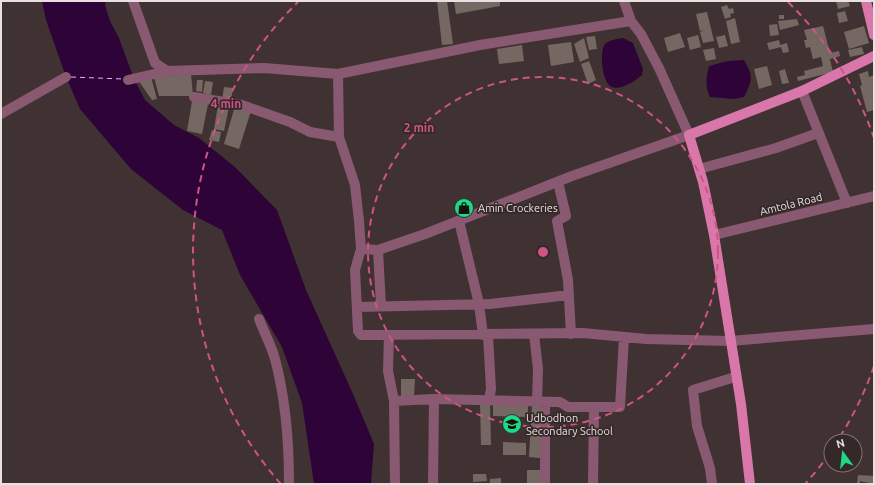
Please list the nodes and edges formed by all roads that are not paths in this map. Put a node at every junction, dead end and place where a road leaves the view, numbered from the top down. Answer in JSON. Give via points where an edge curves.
{"nodes":[{"id":1,"x":133,"y":1,"type":"edge"},
{"id":2,"x":624,"y":1,"type":"edge"},
{"id":3,"x":866,"y":1,"type":"edge"},
{"id":4,"x":631,"y":21,"type":"junction"},
{"id":5,"x":874,"y":35,"type":"edge"},
{"id":6,"x":874,"y":56,"type":"edge"},
{"id":7,"x":167,"y":71,"type":"junction"},
{"id":8,"x":338,"y":74,"type":"junction"},
{"id":9,"x":66,"y":77,"type":"dead end"},
{"id":10,"x":128,"y":80,"type":"dead end"},
{"id":11,"x":802,"y":91,"type":"junction"},
{"id":12,"x":194,"y":97,"type":"dead end"},
{"id":13,"x":1,"y":114,"type":"edge"},
{"id":14,"x":818,"y":133,"type":"junction"},
{"id":15,"x":689,"y":135,"type":"junction"},
{"id":16,"x":339,"y":137,"type":"junction"},
{"id":17,"x":699,"y":169,"type":"junction"},
{"id":18,"x":558,"y":182,"type":"junction"},
{"id":19,"x":874,"y":196,"type":"edge"},
{"id":20,"x":847,"y":202,"type":"junction"},
{"id":21,"x":459,"y":221,"type":"junction"},
{"id":22,"x":714,"y":235,"type":"junction"},
{"id":23,"x":360,"y":249,"type":"junction"},
{"id":24,"x":378,"y":250,"type":"junction"},
{"id":25,"x":568,"y":295,"type":"junction"},
{"id":26,"x":479,"y":304,"type":"junction"},
{"id":27,"x":381,"y":306,"type":"junction"},
{"id":28,"x":357,"y":307,"type":"junction"},
{"id":29,"x":259,"y":319,"type":"dead end"},
{"id":30,"x":874,"y":329,"type":"edge"},
{"id":31,"x":534,"y":334,"type":"junction"},
{"id":32,"x":571,"y":334,"type":"junction"},
{"id":33,"x":389,"y":335,"type":"junction"},
{"id":34,"x":486,"y":335,"type":"junction"},
{"id":35,"x":624,"y":337,"type":"junction"},
{"id":36,"x":730,"y":341,"type":"junction"},
{"id":37,"x":735,"y":377,"type":"junction"},
{"id":38,"x":434,"y":399,"type":"junction"},
{"id":39,"x":489,"y":400,"type":"junction"},
{"id":40,"x":394,"y":401,"type":"junction"},
{"id":41,"x":541,"y":402,"type":"junction"},
{"id":42,"x":594,"y":407,"type":"junction"},
{"id":43,"x":288,"y":484,"type":"edge"},
{"id":44,"x":395,"y":484,"type":"edge"},
{"id":45,"x":433,"y":484,"type":"edge"},
{"id":46,"x":545,"y":484,"type":"edge"},
{"id":47,"x":593,"y":484,"type":"edge"},
{"id":48,"x":712,"y":484,"type":"edge"},
{"id":49,"x":750,"y":484,"type":"edge"}],
"edges":[{"from":1,"to":7,"type":"street","via":[[155,63]]},
{"from":2,"to":4,"type":"street"},
{"from":3,"to":5,"type":"main road"},
{"from":4,"to":8,"type":"street","via":[[480,45]]},
{"from":4,"to":15,"type":"street","via":[[659,68]]},
{"from":6,"to":11,"type":"main road"},
{"from":7,"to":8,"type":"street","via":[[264,68]]},
{"from":7,"to":10,"type":"street"},
{"from":8,"to":16,"type":"street"},
{"from":9,"to":13,"type":"street"},
{"from":11,"to":14,"type":"street"},
{"from":11,"to":15,"type":"main road"},
{"from":12,"to":16,"type":"street","via":[[242,105],[310,132]]},
{"from":14,"to":17,"type":"street","via":[[776,148]]},
{"from":14,"to":20,"type":"street"},
{"from":15,"to":17,"type":"main road"},
{"from":15,"to":18,"type":"street"},
{"from":16,"to":23,"type":"street","via":[[355,185]]},
{"from":17,"to":22,"type":"main road"},
{"from":18,"to":21,"type":"street"},
{"from":18,"to":25,"type":"street","via":[[566,216],[558,221]]},
{"from":19,"to":20,"type":"street","name":"Amtola Road"},
{"from":20,"to":22,"type":"street","name":"Amtola Road"},
{"from":21,"to":24,"type":"street"},
{"from":21,"to":26,"type":"street"},
{"from":22,"to":36,"type":"main road"},
{"from":23,"to":24,"type":"street"},
{"from":23,"to":28,"type":"street","via":[[355,270]]},
{"from":24,"to":27,"type":"street"},
{"from":25,"to":26,"type":"street"},
{"from":25,"to":32,"type":"street"},
{"from":26,"to":27,"type":"street"},
{"from":26,"to":34,"type":"street"},
{"from":27,"to":28,"type":"street"},
{"from":28,"to":33,"type":"street","via":[[359,333]]},
{"from":29,"to":43,"type":"street","via":[[275,357],[284,398],[288,438]]},
{"from":30,"to":36,"type":"street"},
{"from":31,"to":32,"type":"street"},
{"from":31,"to":34,"type":"street"},
{"from":31,"to":41,"type":"street"},
{"from":32,"to":35,"type":"street"},
{"from":33,"to":34,"type":"street"},
{"from":33,"to":40,"type":"street","via":[[388,371]]},
{"from":34,"to":39,"type":"street","via":[[491,389]]},
{"from":35,"to":36,"type":"street","via":[[646,340]]},
{"from":35,"to":42,"type":"street","via":[[620,407]]},
{"from":36,"to":37,"type":"main road"},
{"from":37,"to":48,"type":"street","via":[[693,390],[697,426],[710,468]]},
{"from":37,"to":49,"type":"main road","via":[[743,419]]},
{"from":38,"to":39,"type":"street"},
{"from":38,"to":40,"type":"street"},
{"from":38,"to":45,"type":"street"},
{"from":39,"to":41,"type":"street"},
{"from":40,"to":44,"type":"street"},
{"from":41,"to":42,"type":"street","via":[[560,402],[568,407]]},
{"from":41,"to":46,"type":"street"},
{"from":42,"to":47,"type":"street"}]}
